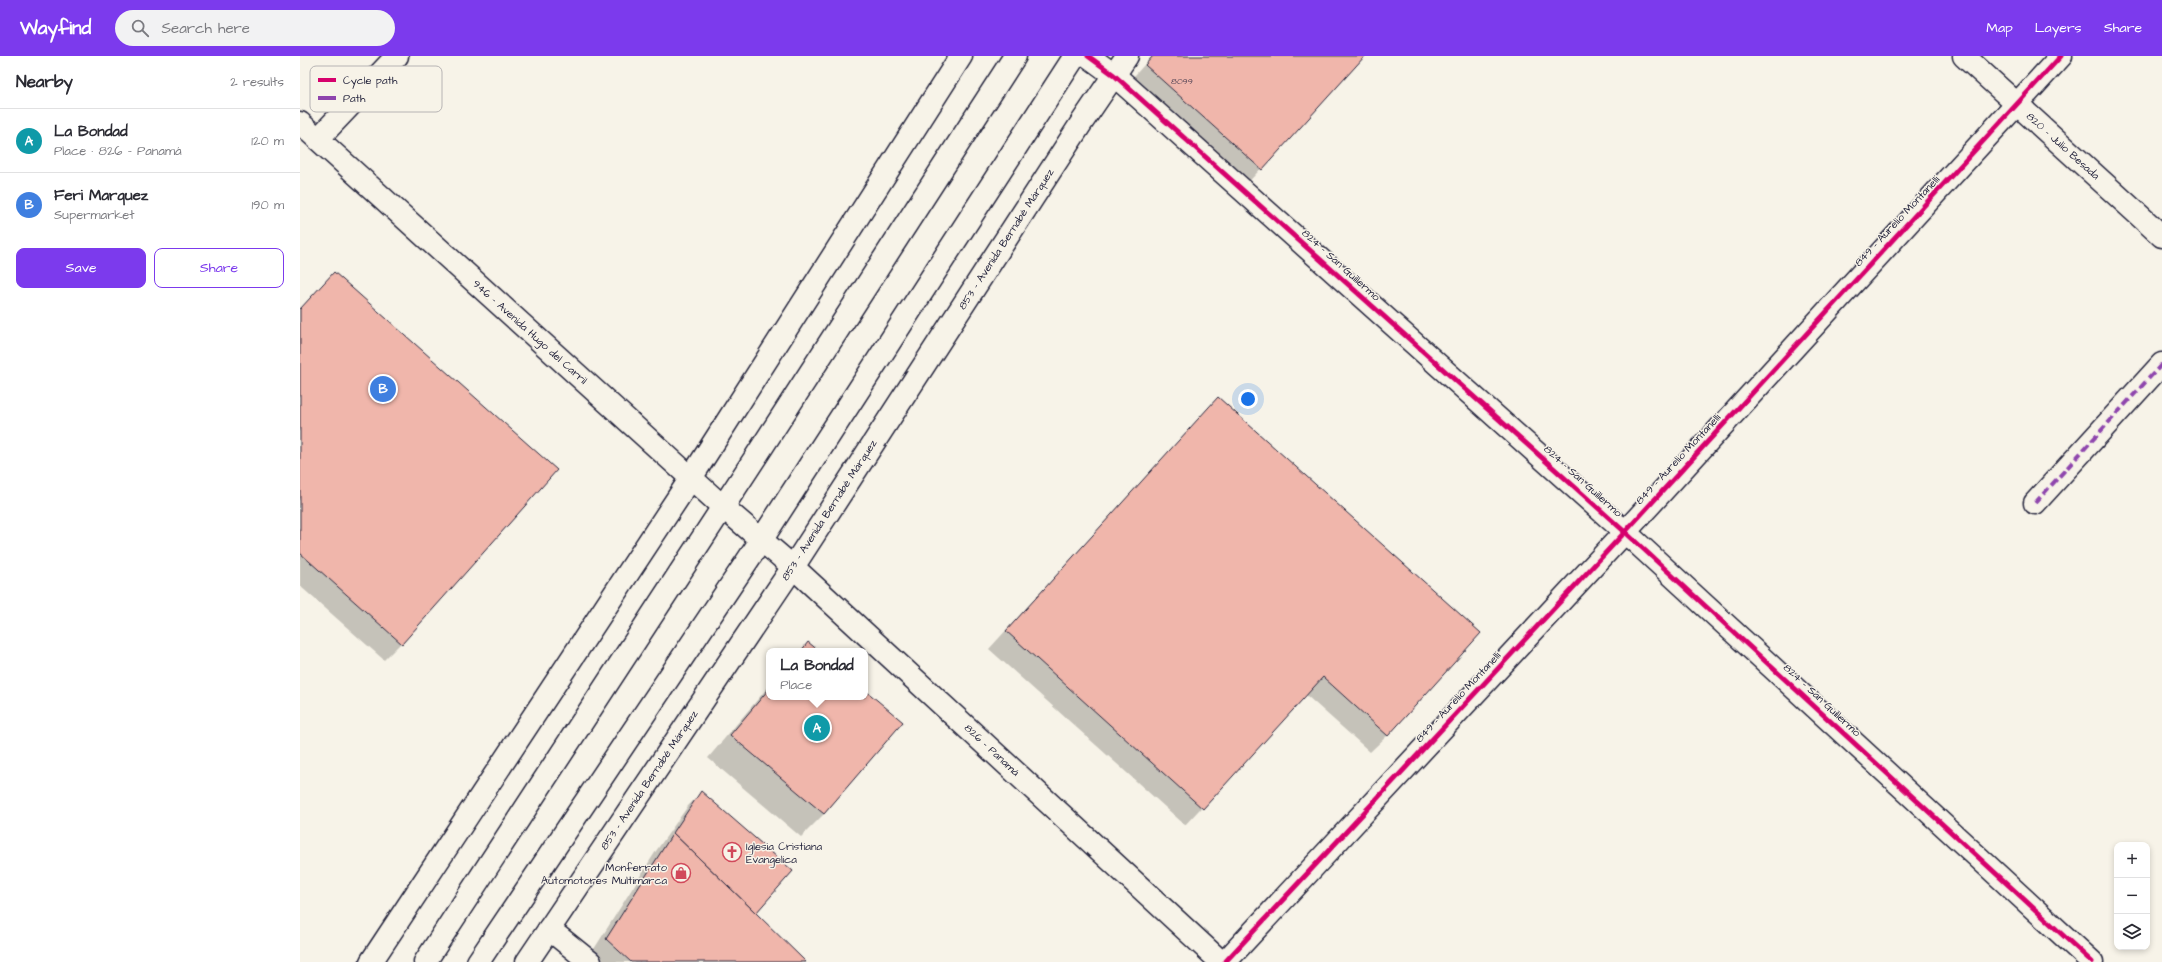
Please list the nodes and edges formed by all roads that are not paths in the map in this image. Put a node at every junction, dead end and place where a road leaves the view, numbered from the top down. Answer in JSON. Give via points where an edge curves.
{"nodes":[{"id":1,"x":397,"y":56,"type":"edge"},
{"id":2,"x":961,"y":56,"type":"edge"},
{"id":3,"x":1015,"y":56,"type":"edge"},
{"id":4,"x":1075,"y":56,"type":"edge"},
{"id":5,"x":1088,"y":56,"type":"edge"},
{"id":6,"x":1127,"y":56,"type":"edge"},
{"id":7,"x":1964,"y":56,"type":"edge"},
{"id":8,"x":2061,"y":56,"type":"edge"},
{"id":9,"x":387,"y":66,"type":"edge"},
{"id":10,"x":1114,"y":76,"type":"junction"},
{"id":11,"x":2017,"y":104,"type":"junction"},
{"id":12,"x":344,"y":112,"type":"edge"},
{"id":13,"x":300,"y":123,"type":"edge"},
{"id":14,"x":318,"y":139,"type":"junction"},
{"id":15,"x":2162,"y":236,"type":"edge"},
{"id":16,"x":2162,"y":364,"type":"edge"},
{"id":17,"x":691,"y":478,"type":"junction"},
{"id":18,"x":2035,"y":503,"type":"dead end"},
{"id":19,"x":723,"y":507,"type":"junction"},
{"id":20,"x":1625,"y":532,"type":"junction"},
{"id":21,"x":762,"y":539,"type":"junction"},
{"id":22,"x":793,"y":567,"type":"junction"},
{"id":23,"x":548,"y":929,"type":"junction"},
{"id":24,"x":371,"y":962,"type":"edge"},
{"id":25,"x":425,"y":962,"type":"edge"},
{"id":26,"x":478,"y":962,"type":"edge"},
{"id":27,"x":527,"y":962,"type":"edge"},
{"id":28,"x":590,"y":962,"type":"edge"},
{"id":29,"x":1221,"y":962,"type":"edge"},
{"id":30,"x":1225,"y":962,"type":"edge"},
{"id":31,"x":2092,"y":962,"type":"edge"}],
"edges":[{"from":1,"to":9,"type":"street"},
{"from":2,"to":17,"type":"street"},
{"from":3,"to":19,"type":"street"},
{"from":4,"to":21,"type":"street"},
{"from":5,"to":10,"type":"street","name":"824 - San Guillermo"},
{"from":6,"to":10,"type":"street","name":"853 - Avenida Bernabé Márquez"},
{"from":7,"to":11,"type":"street","name":"820 - Julio Besada"},
{"from":8,"to":11,"type":"street","name":"849 - Aurelio Montanelli"},
{"from":10,"to":20,"type":"street","name":"824 - San Guillermo"},
{"from":10,"to":22,"type":"street","name":"853 - Avenida Bernabé Márquez"},
{"from":11,"to":15,"type":"street","name":"820 - Julio Besada"},
{"from":11,"to":20,"type":"street","name":"849 - Aurelio Montanelli"},
{"from":12,"to":14,"type":"street"},
{"from":13,"to":14,"type":"street","name":"946 - Avenida Hugo del Carril"},
{"from":14,"to":17,"type":"street","name":"946 - Avenida Hugo del Carril"},
{"from":16,"to":18,"type":"street"},
{"from":17,"to":19,"type":"street","name":"946 - Avenida Hugo del Carril"},
{"from":17,"to":24,"type":"street"},
{"from":19,"to":21,"type":"street","name":"946 - Avenida Hugo del Carril"},
{"from":19,"to":25,"type":"street"},
{"from":20,"to":30,"type":"street","name":"849 - Aurelio Montanelli"},
{"from":20,"to":31,"type":"street","name":"824 - San Guillermo"},
{"from":21,"to":22,"type":"street","name":"826 - Panamá"},
{"from":21,"to":26,"type":"street"},
{"from":22,"to":23,"type":"street","name":"853 - Avenida Bernabé Márquez"},
{"from":22,"to":29,"type":"street","name":"826 - Panamá"},
{"from":23,"to":27,"type":"street","name":"853 - Avenida Bernabé Márquez"},
{"from":23,"to":28,"type":"street"}]}
